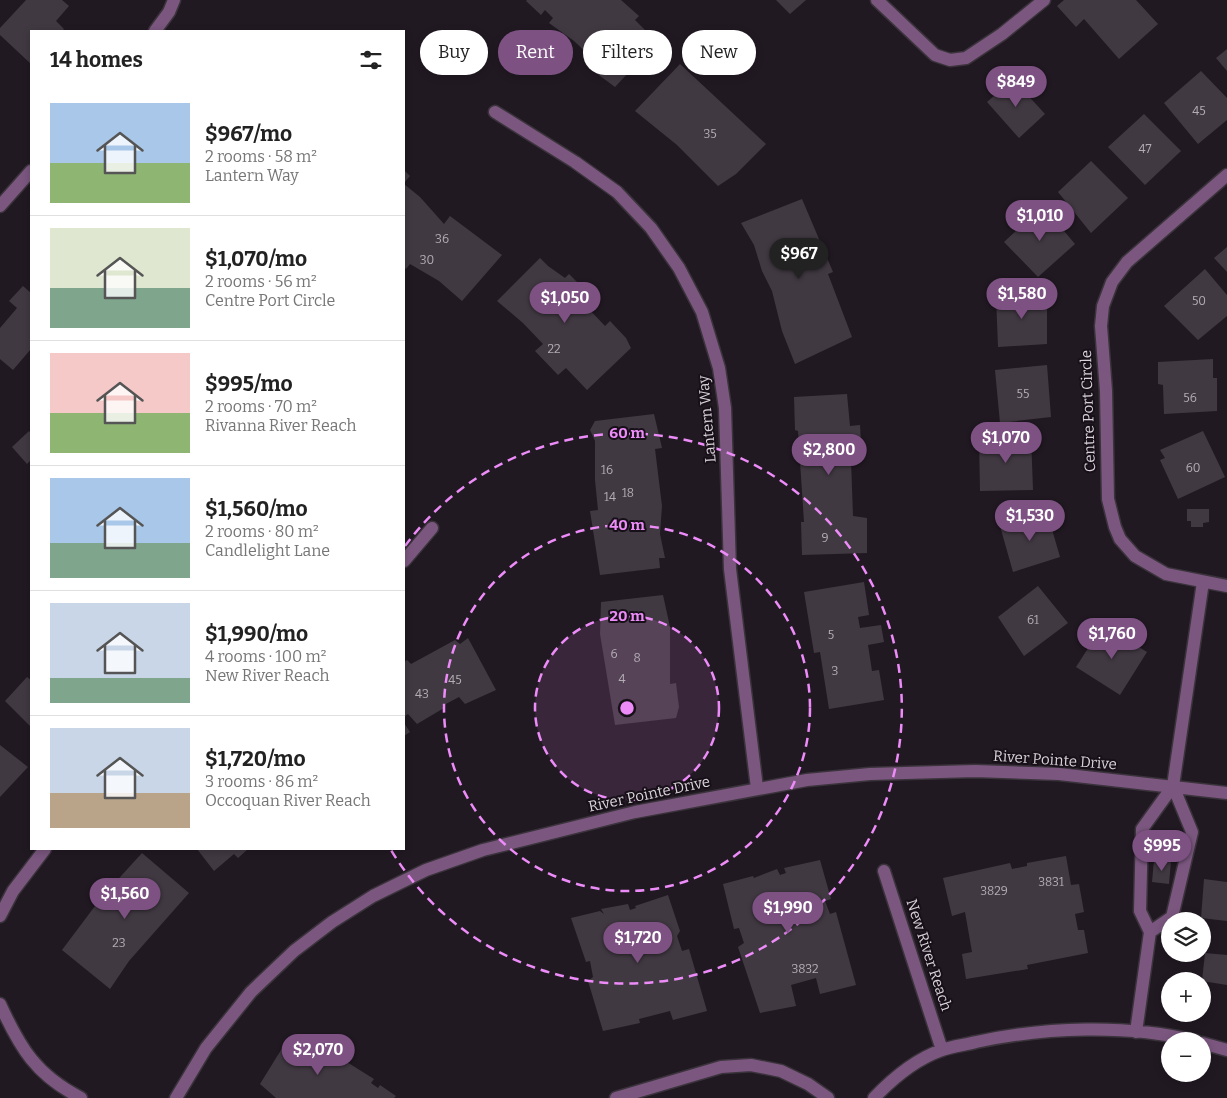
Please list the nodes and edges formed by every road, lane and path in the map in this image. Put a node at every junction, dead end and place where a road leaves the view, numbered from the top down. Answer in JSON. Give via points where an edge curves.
{"nodes":[{"id":1,"x":174,"y":0,"type":"edge"},
{"id":2,"x":877,"y":0,"type":"edge"},
{"id":3,"x":1044,"y":0,"type":"edge"},
{"id":4,"x":156,"y":30,"type":"edge"},
{"id":5,"x":495,"y":112,"type":"dead end"},
{"id":6,"x":30,"y":172,"type":"edge"},
{"id":7,"x":1227,"y":175,"type":"edge"},
{"id":8,"x":0,"y":206,"type":"edge"},
{"id":9,"x":432,"y":528,"type":"dead end"},
{"id":10,"x":405,"y":560,"type":"edge"},
{"id":11,"x":1203,"y":582,"type":"junction"},
{"id":12,"x":1227,"y":586,"type":"edge"},
{"id":13,"x":1173,"y":786,"type":"junction"},
{"id":14,"x":757,"y":788,"type":"junction"},
{"id":15,"x":1227,"y":793,"type":"edge"},
{"id":16,"x":44,"y":850,"type":"edge"},
{"id":17,"x":884,"y":871,"type":"dead end"},
{"id":18,"x":0,"y":916,"type":"edge"},
{"id":19,"x":1150,"y":932,"type":"junction"},
{"id":20,"x":0,"y":1004,"type":"edge"},
{"id":21,"x":1136,"y":1032,"type":"junction"},
{"id":22,"x":1161,"y":1036,"type":"edge"},
{"id":23,"x":1211,"y":1046,"type":"edge"},
{"id":24,"x":942,"y":1050,"type":"junction"},
{"id":25,"x":1227,"y":1050,"type":"edge"},
{"id":26,"x":81,"y":1098,"type":"edge"},
{"id":27,"x":176,"y":1098,"type":"edge"},
{"id":28,"x":616,"y":1098,"type":"edge"},
{"id":29,"x":828,"y":1098,"type":"edge"},
{"id":30,"x":874,"y":1098,"type":"edge"}],
"edges":[{"from":1,"to":4,"type":"street"},
{"from":2,"to":3,"type":"street","via":[[935,55],[950,60],[966,58]]},
{"from":5,"to":14,"type":"street","name":"Lantern Way","via":[[617,192],[651,228],[680,268],[702,312],[719,368],[725,408],[730,569]]},
{"from":6,"to":8,"type":"street"},
{"from":7,"to":11,"type":"street","name":"Centre Port Circle","via":[[1127,262],[1112,282],[1103,306],[1101,326],[1108,499],[1115,528],[1135,556],[1166,574]]},
{"from":9,"to":10,"type":"street"},
{"from":11,"to":12,"type":"street","name":"Centre Port Circle"},
{"from":11,"to":13,"type":"street"},
{"from":13,"to":14,"type":"street","name":"River Pointe Drive","via":[[1059,774],[975,771],[870,774]]},
{"from":13,"to":15,"type":"street","name":"River Pointe Drive"},
{"from":13,"to":19,"type":"street","via":[[1142,829],[1140,911]]},
{"from":13,"to":19,"type":"street","via":[[1192,832],[1172,917]]},
{"from":14,"to":27,"type":"street","name":"River Pointe Drive","via":[[635,812],[483,850],[426,870],[373,896],[294,951],[251,992],[206,1048]]},
{"from":16,"to":18,"type":"street","via":[[13,891]]},
{"from":17,"to":24,"type":"street","name":"New River Reach"},
{"from":19,"to":21,"type":"street"},
{"from":20,"to":26,"type":"street","via":[[14,1036],[37,1068],[61,1088]]},
{"from":21,"to":22,"type":"street"},
{"from":21,"to":24,"type":"street","via":[[1072,1030],[1009,1035]]},
{"from":23,"to":25,"type":"street"},
{"from":24,"to":30,"type":"street","via":[[909,1067]]},
{"from":28,"to":29,"type":"street","via":[[721,1067],[751,1065],[781,1071]]}]}
